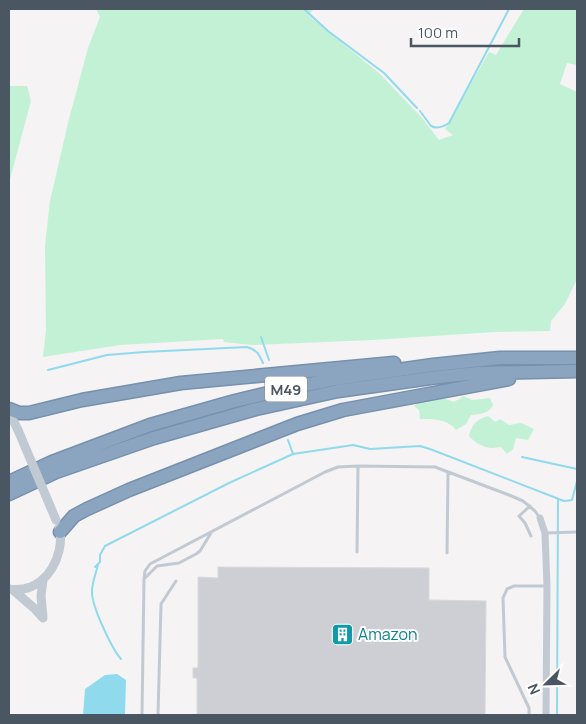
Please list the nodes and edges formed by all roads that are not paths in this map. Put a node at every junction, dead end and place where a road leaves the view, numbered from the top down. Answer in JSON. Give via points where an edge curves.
{"nodes":[{"id":1,"x":500,"y":358,"type":"junction"},
{"id":2,"x":577,"y":358,"type":"edge"},
{"id":3,"x":577,"y":371,"type":"edge"},
{"id":4,"x":546,"y":372,"type":"junction"},
{"id":5,"x":9,"y":411,"type":"edge"},
{"id":6,"x":358,"y":466,"type":"junction"},
{"id":7,"x":448,"y":472,"type":"junction"},
{"id":8,"x":9,"y":482,"type":"edge"},
{"id":9,"x":9,"y":494,"type":"edge"},
{"id":10,"x":530,"y":506,"type":"junction"},
{"id":11,"x":540,"y":518,"type":"joint"},
{"id":12,"x":58,"y":526,"type":"junction"},
{"id":13,"x":211,"y":532,"type":"junction"},
{"id":14,"x":577,"y":532,"type":"edge"},
{"id":15,"x":546,"y":533,"type":"junction"},
{"id":16,"x":532,"y":536,"type":"dead end"},
{"id":17,"x":357,"y":552,"type":"dead end"},
{"id":18,"x":447,"y":553,"type":"dead end"},
{"id":19,"x":144,"y":579,"type":"junction"},
{"id":20,"x":43,"y":580,"type":"junction"},
{"id":21,"x":176,"y":581,"type":"dead end"},
{"id":22,"x":547,"y":586,"type":"junction"},
{"id":23,"x":11,"y":590,"type":"edge"},
{"id":24,"x":142,"y":715,"type":"edge"},
{"id":25,"x":158,"y":715,"type":"edge"},
{"id":26,"x":529,"y":715,"type":"edge"},
{"id":27,"x":546,"y":715,"type":"edge"}],
"edges":[{"from":1,"to":2,"type":"highway","number":"M49"},
{"from":1,"to":5,"type":"highway","number":"M49","via":[[461,356],[181,383],[29,413]]},
{"from":1,"to":8,"type":"highway","number":"M49","via":[[335,379],[235,400],[150,425]]},
{"from":3,"to":4,"type":"highway","number":"M49"},
{"from":4,"to":9,"type":"highway","number":"M49","via":[[438,377],[338,391],[256,409],[154,438],[56,472]]},
{"from":4,"to":12,"type":"highway","number":"M49","via":[[343,410],[297,424],[129,490]]},
{"from":5,"to":12,"type":"street","bridge":true},
{"from":6,"to":7,"type":"lane","via":[[435,467]]},
{"from":6,"to":13,"type":"lane","via":[[338,467],[325,472]]},
{"from":6,"to":17,"type":"lane"},
{"from":7,"to":10,"type":"lane"},
{"from":7,"to":18,"type":"lane"},
{"from":10,"to":11,"type":"lane"},
{"from":10,"to":16,"type":"lane","via":[[519,516]]},
{"from":11,"to":15,"type":"street"},
{"from":12,"to":20,"type":"street","via":[[60,546],[57,558]]},
{"from":13,"to":19,"type":"lane","via":[[150,564]]},
{"from":13,"to":19,"type":"lane","via":[[196,554],[179,563],[158,566]]},
{"from":14,"to":15,"type":"lane"},
{"from":15,"to":22,"type":"street"},
{"from":19,"to":24,"type":"lane"},
{"from":20,"to":23,"type":"street","via":[[34,586]]},
{"from":20,"to":23,"type":"street","via":[[43,618]]},
{"from":21,"to":25,"type":"lane","via":[[161,604]]},
{"from":22,"to":26,"type":"lane","via":[[514,586],[507,589],[503,598],[504,657],[529,708]]},
{"from":22,"to":27,"type":"street"}]}
